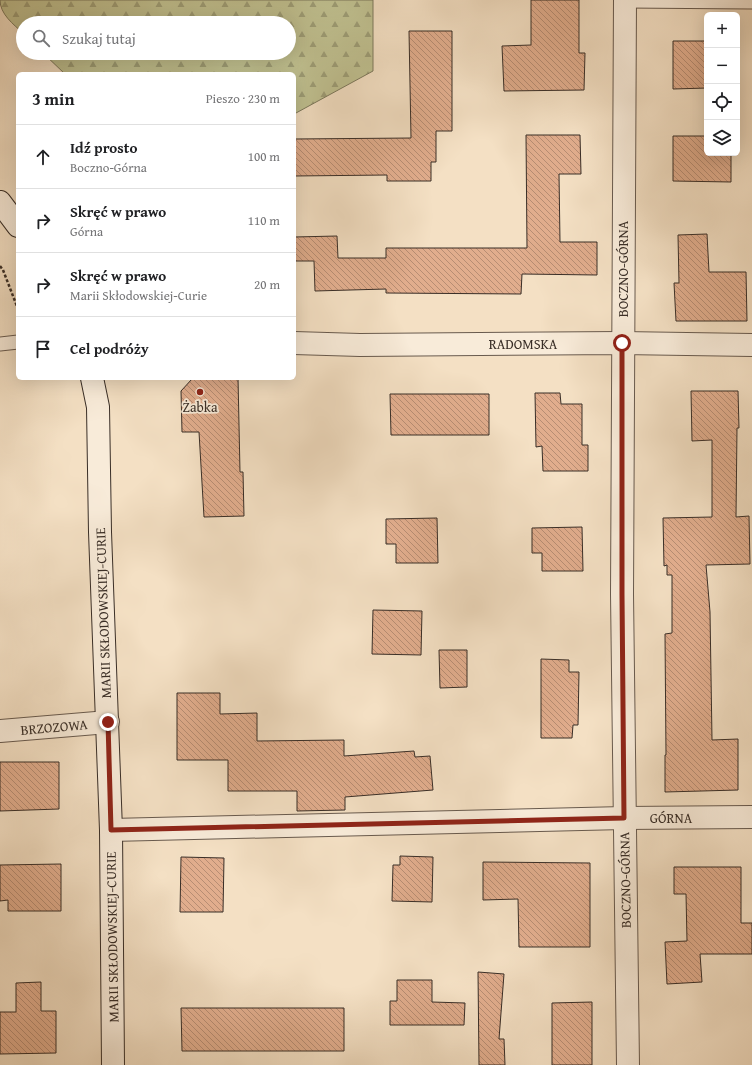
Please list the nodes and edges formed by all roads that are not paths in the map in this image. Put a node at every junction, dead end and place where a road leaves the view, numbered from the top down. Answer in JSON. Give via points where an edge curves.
{"nodes":[{"id":1,"x":625,"y":1,"type":"edge"},
{"id":2,"x":752,"y":2,"type":"edge"},
{"id":3,"x":0,"y":202,"type":"edge"},
{"id":4,"x":16,"y":223,"type":"edge"},
{"id":5,"x":16,"y":342,"type":"edge"},
{"id":6,"x":296,"y":343,"type":"edge"},
{"id":7,"x":622,"y":343,"type":"junction"},
{"id":8,"x":0,"y":344,"type":"edge"},
{"id":9,"x":752,"y":344,"type":"edge"},
{"id":10,"x":92,"y":380,"type":"edge"},
{"id":11,"x":108,"y":722,"type":"junction"},
{"id":12,"x":0,"y":731,"type":"edge"},
{"id":13,"x":752,"y":817,"type":"edge"},
{"id":14,"x":624,"y":818,"type":"junction"},
{"id":15,"x":111,"y":830,"type":"junction"},
{"id":16,"x":113,"y":1065,"type":"edge"},
{"id":17,"x":628,"y":1065,"type":"edge"}],
"edges":[{"from":1,"to":2,"type":"lane"},
{"from":1,"to":7,"type":"street","name":"BOCZNO-GÓRNA"},
{"from":3,"to":4,"type":"street"},
{"from":5,"to":8,"type":"lane"},
{"from":6,"to":7,"type":"street","name":"RADOMSKA"},
{"from":7,"to":9,"type":"street","name":"RADOMSKA"},
{"from":7,"to":14,"type":"street","name":"BOCZNO-GÓRNA"},
{"from":10,"to":11,"type":"street","name":"MARII SKŁODOWSKIEJ-CURIE","via":[[98,407]]},
{"from":11,"to":12,"type":"street","name":"BRZOZOWA"},
{"from":11,"to":15,"type":"street","name":"MARII SKŁODOWSKIEJ-CURIE"},
{"from":13,"to":14,"type":"street","name":"GÓRNA"},
{"from":14,"to":15,"type":"street","name":"GÓRNA"},
{"from":14,"to":17,"type":"street","name":"BOCZNO-GÓRNA"},
{"from":15,"to":16,"type":"street","name":"MARII SKŁODOWSKIEJ-CURIE"}]}
